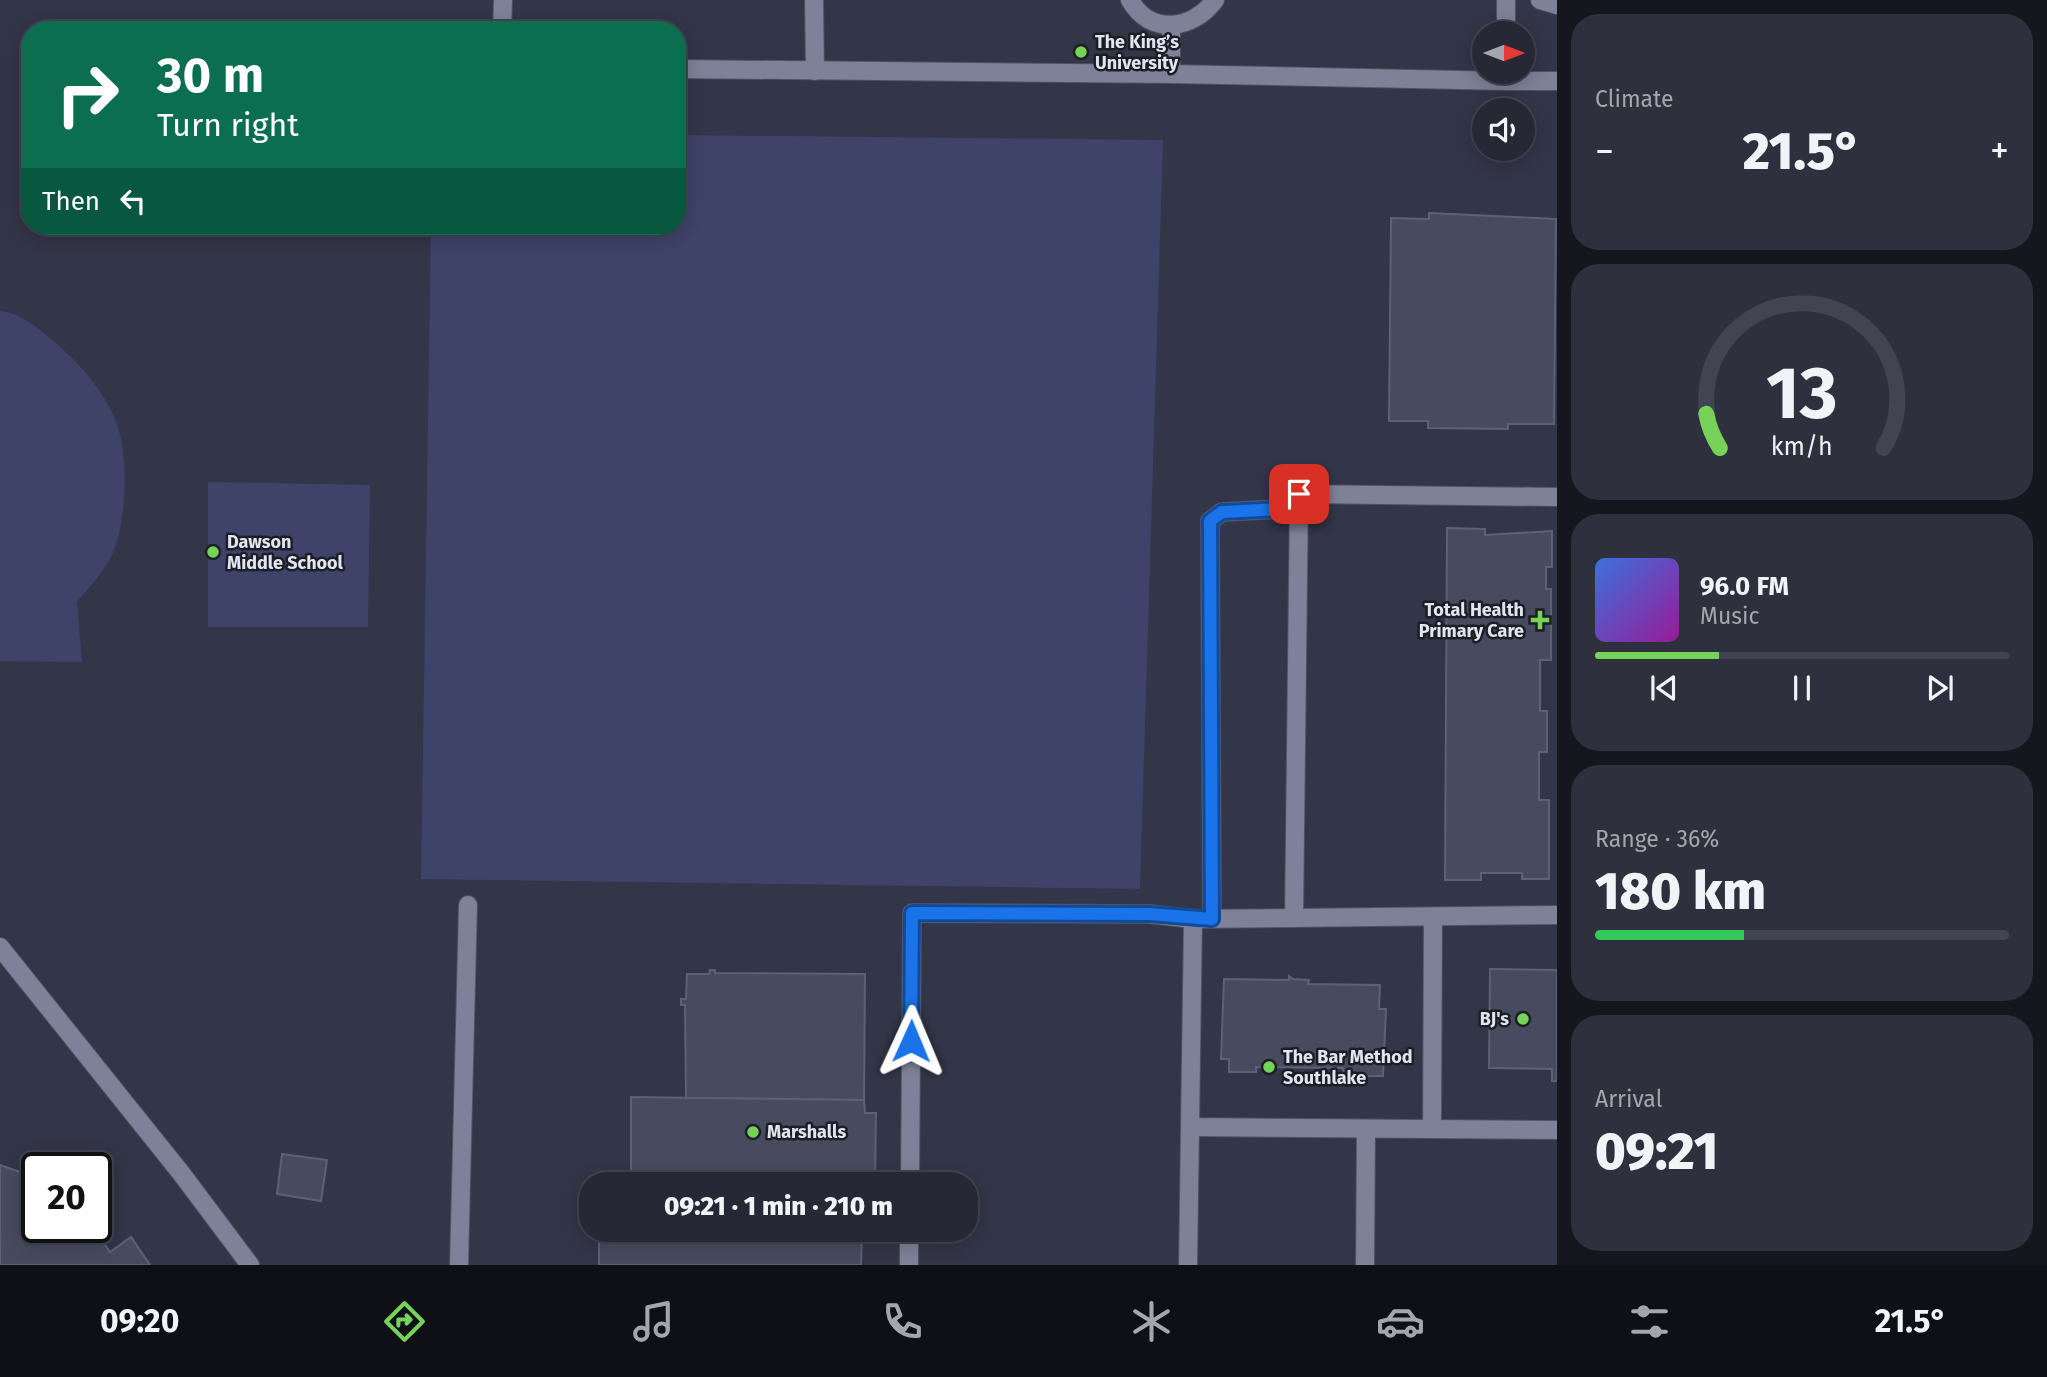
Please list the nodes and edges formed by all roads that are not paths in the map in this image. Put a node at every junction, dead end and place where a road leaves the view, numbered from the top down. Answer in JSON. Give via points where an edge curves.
{"nodes":[{"id":1,"x":503,"y":0,"type":"edge"},
{"id":2,"x":814,"y":0,"type":"edge"},
{"id":3,"x":1130,"y":0,"type":"edge"},
{"id":4,"x":1214,"y":0,"type":"edge"},
{"id":5,"x":1506,"y":0,"type":"edge"},
{"id":6,"x":1540,"y":0,"type":"edge"},
{"id":7,"x":1557,"y":5,"type":"edge"},
{"id":8,"x":502,"y":21,"type":"edge"},
{"id":9,"x":1506,"y":21,"type":"edge"},
{"id":10,"x":1171,"y":25,"type":"junction"},
{"id":11,"x":686,"y":69,"type":"edge"},
{"id":12,"x":815,"y":71,"type":"junction"},
{"id":13,"x":1171,"y":74,"type":"junction"},
{"id":14,"x":1472,"y":76,"type":"edge"},
{"id":15,"x":1535,"y":79,"type":"edge"},
{"id":16,"x":1557,"y":81,"type":"edge"},
{"id":17,"x":1557,"y":497,"type":"edge"},
{"id":18,"x":1299,"y":508,"type":"junction"},
{"id":19,"x":468,"y":905,"type":"dead end"},
{"id":20,"x":1557,"y":915,"type":"edge"},
{"id":21,"x":1294,"y":918,"type":"junction"},
{"id":22,"x":1433,"y":918,"type":"junction"},
{"id":23,"x":1193,"y":919,"type":"junction"},
{"id":24,"x":1212,"y":919,"type":"junction"},
{"id":25,"x":0,"y":947,"type":"edge"},
{"id":26,"x":1190,"y":1126,"type":"junction"},
{"id":27,"x":1366,"y":1129,"type":"junction"},
{"id":28,"x":1432,"y":1129,"type":"junction"},
{"id":29,"x":1557,"y":1130,"type":"edge"},
{"id":30,"x":909,"y":1172,"type":"edge"},
{"id":31,"x":909,"y":1242,"type":"edge"},
{"id":32,"x":250,"y":1265,"type":"edge"},
{"id":33,"x":458,"y":1265,"type":"edge"},
{"id":34,"x":909,"y":1265,"type":"edge"},
{"id":35,"x":1188,"y":1265,"type":"edge"},
{"id":36,"x":1365,"y":1265,"type":"edge"}],
"edges":[{"from":1,"to":8,"type":"lane"},
{"from":2,"to":12,"type":"lane"},
{"from":3,"to":10,"type":"lane","via":[[1146,19]]},
{"from":4,"to":10,"type":"lane","via":[[1192,21]]},
{"from":5,"to":9,"type":"lane"},
{"from":6,"to":7,"type":"lane"},
{"from":10,"to":13,"type":"lane"},
{"from":11,"to":12,"type":"lane"},
{"from":12,"to":13,"type":"lane"},
{"from":13,"to":14,"type":"lane"},
{"from":15,"to":16,"type":"lane"},
{"from":17,"to":18,"type":"lane","via":[[1299,494]]},
{"from":18,"to":21,"type":"lane"},
{"from":18,"to":24,"type":"lane","via":[[1222,512],[1210,521]]},
{"from":19,"to":33,"type":"lane"},
{"from":20,"to":22,"type":"lane"},
{"from":21,"to":22,"type":"lane"},
{"from":21,"to":24,"type":"lane"},
{"from":22,"to":28,"type":"lane"},
{"from":23,"to":24,"type":"lane"},
{"from":23,"to":26,"type":"lane"},
{"from":23,"to":30,"type":"lane","via":[[1149,914],[912,913]]},
{"from":25,"to":32,"type":"lane"},
{"from":26,"to":27,"type":"lane"},
{"from":26,"to":35,"type":"lane"},
{"from":27,"to":28,"type":"lane"},
{"from":27,"to":36,"type":"lane"},
{"from":28,"to":29,"type":"lane"},
{"from":31,"to":34,"type":"lane"}]}
